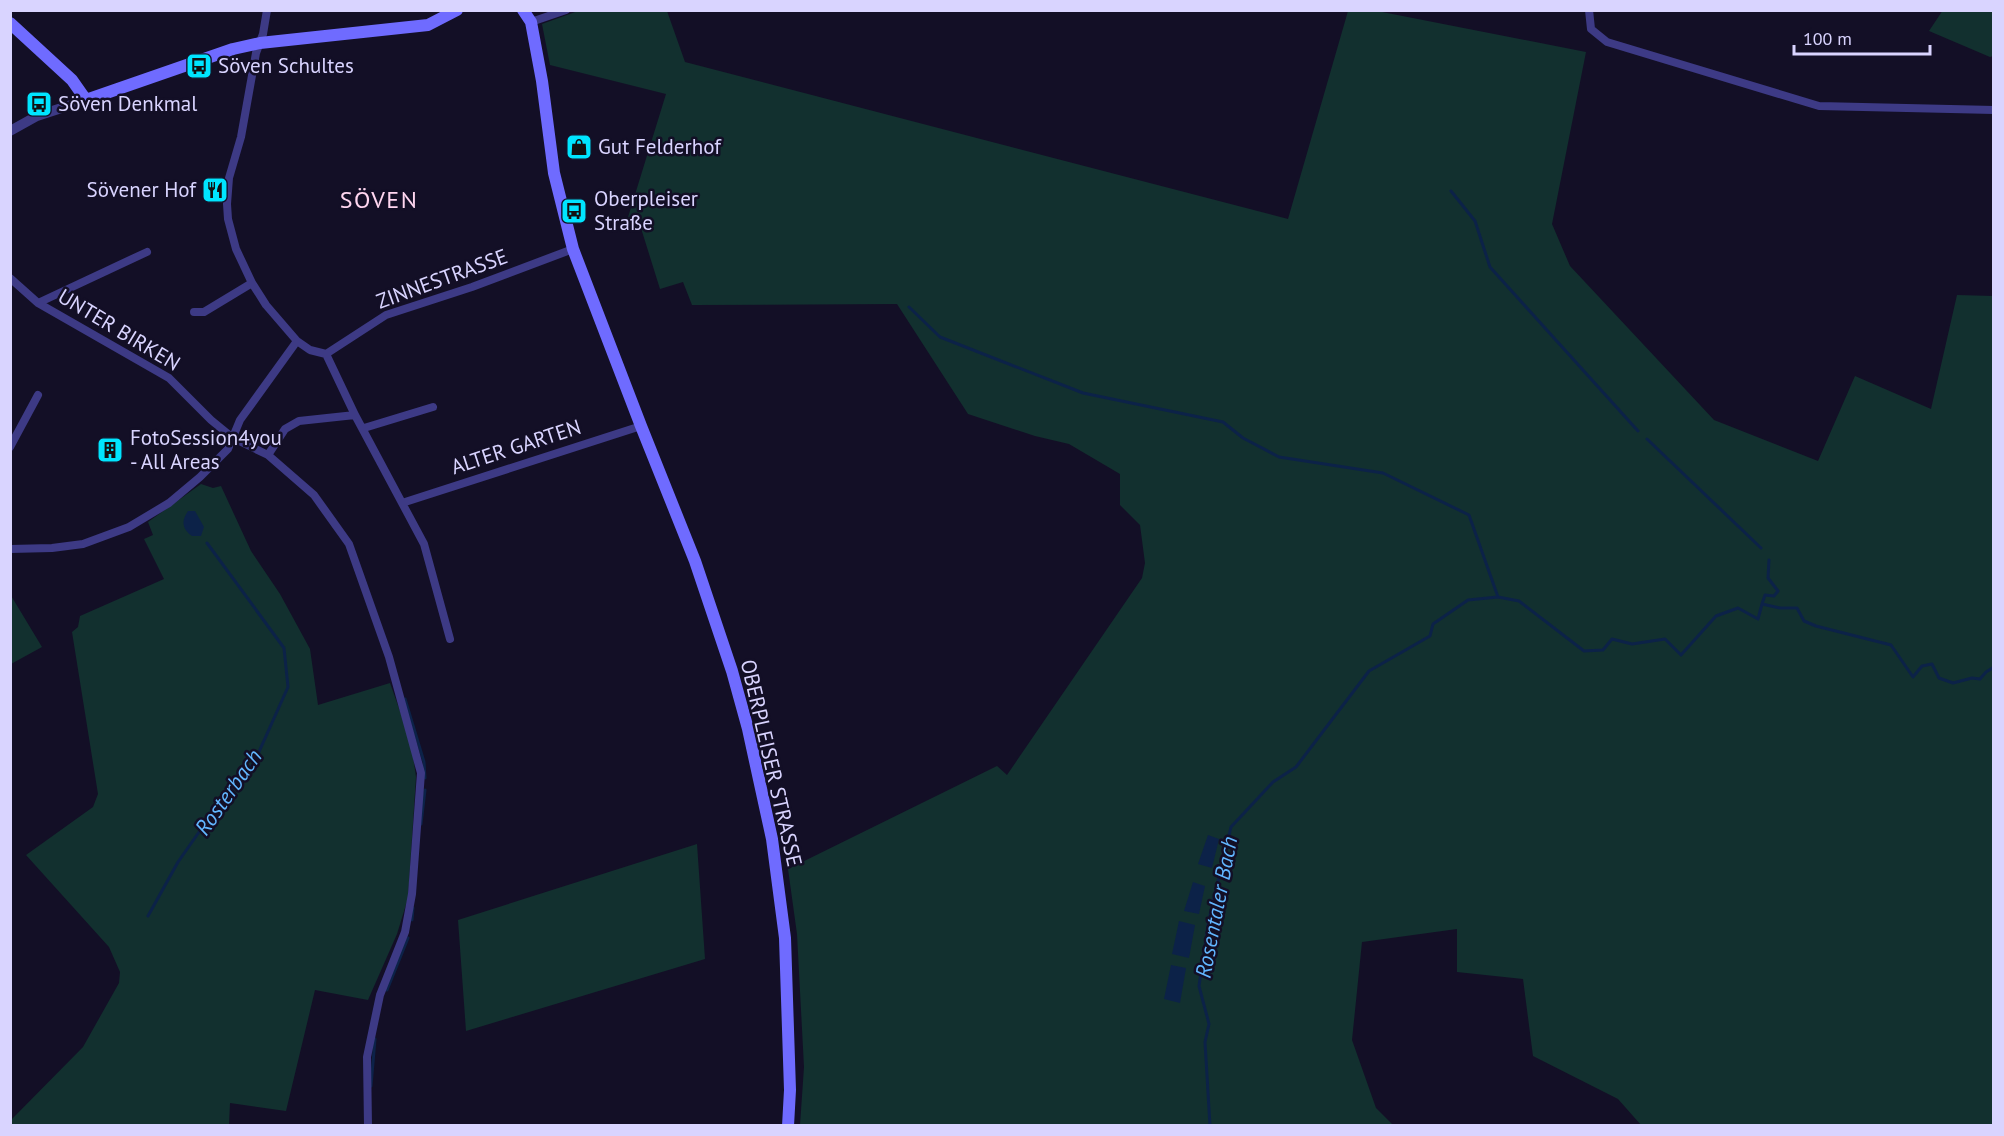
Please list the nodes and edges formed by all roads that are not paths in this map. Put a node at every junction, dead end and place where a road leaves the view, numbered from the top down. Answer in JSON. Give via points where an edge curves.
{"nodes":[{"id":1,"x":267,"y":10,"type":"edge"},
{"id":2,"x":457,"y":10,"type":"edge"},
{"id":3,"x":523,"y":10,"type":"edge"},
{"id":4,"x":566,"y":10,"type":"edge"},
{"id":5,"x":1589,"y":10,"type":"edge"},
{"id":6,"x":531,"y":22,"type":"junction"},
{"id":7,"x":10,"y":23,"type":"edge"},
{"id":8,"x":260,"y":43,"type":"junction"},
{"id":9,"x":86,"y":100,"type":"junction"},
{"id":10,"x":1994,"y":110,"type":"edge"},
{"id":11,"x":10,"y":130,"type":"edge"},
{"id":12,"x":573,"y":249,"type":"junction"},
{"id":13,"x":147,"y":252,"type":"dead end"},
{"id":14,"x":10,"y":278,"type":"edge"},
{"id":15,"x":252,"y":283,"type":"junction"},
{"id":16,"x":38,"y":303,"type":"junction"},
{"id":17,"x":194,"y":312,"type":"dead end"},
{"id":18,"x":297,"y":341,"type":"junction"},
{"id":19,"x":326,"y":354,"type":"junction"},
{"id":20,"x":38,"y":395,"type":"dead end"},
{"id":21,"x":433,"y":407,"type":"dead end"},
{"id":22,"x":355,"y":415,"type":"junction"},
{"id":23,"x":641,"y":426,"type":"junction"},
{"id":24,"x":364,"y":428,"type":"junction"},
{"id":25,"x":233,"y":438,"type":"junction"},
{"id":26,"x":10,"y":447,"type":"edge"},
{"id":27,"x":268,"y":455,"type":"junction"},
{"id":28,"x":402,"y":503,"type":"junction"},
{"id":29,"x":10,"y":549,"type":"edge"},
{"id":30,"x":450,"y":639,"type":"dead end"},
{"id":31,"x":368,"y":1125,"type":"edge"},
{"id":32,"x":788,"y":1125,"type":"edge"}],
"edges":[{"from":1,"to":8,"type":"street"},
{"from":2,"to":8,"type":"main road","via":[[428,25]]},
{"from":3,"to":6,"type":"main road","name":"OBERPLEISER STRASSE"},
{"from":4,"to":6,"type":"street"},
{"from":5,"to":10,"type":"street","via":[[1591,29],[1607,42],[1818,106]]},
{"from":6,"to":12,"type":"main road","name":"OBERPLEISER STRASSE","via":[[554,173]]},
{"from":7,"to":9,"type":"main road","via":[[72,80]]},
{"from":8,"to":9,"type":"main road","via":[[232,48]]},
{"from":8,"to":15,"type":"street","via":[[242,137],[229,178],[227,204],[236,249]]},
{"from":9,"to":11,"type":"street","via":[[37,116]]},
{"from":12,"to":19,"type":"street","name":"ZINNESTRASSE","via":[[386,315]]},
{"from":12,"to":23,"type":"main road","name":"OBERPLEISER STRASSE"},
{"from":13,"to":16,"type":"street","name":"UNTER BIRKEN"},
{"from":14,"to":16,"type":"street","name":"UNTER BIRKEN"},
{"from":15,"to":17,"type":"street","via":[[204,312]]},
{"from":15,"to":18,"type":"street"},
{"from":16,"to":25,"type":"street","name":"UNTER BIRKEN","via":[[169,378]]},
{"from":18,"to":19,"type":"street"},
{"from":18,"to":25,"type":"street","via":[[240,420]]},
{"from":19,"to":22,"type":"street"},
{"from":20,"to":26,"type":"street"},
{"from":21,"to":24,"type":"street"},
{"from":22,"to":24,"type":"street"},
{"from":22,"to":27,"type":"street","via":[[299,421],[285,429]]},
{"from":23,"to":28,"type":"street","name":"ALTER GARTEN"},
{"from":23,"to":32,"type":"main road","name":"OBERPLEISER STRASSE","via":[[715,618],[761,786],[780,891],[788,965]]},
{"from":24,"to":28,"type":"street"},
{"from":25,"to":27,"type":"street","name":"UNTER BIRKEN"},
{"from":25,"to":29,"type":"street","via":[[228,449],[200,477],[169,503],[129,527],[83,544]]},
{"from":27,"to":31,"type":"street","name":"UNTER BIRKEN","via":[[314,495],[349,544],[389,657],[421,773],[412,894],[405,932],[380,995],[367,1057]]},
{"from":28,"to":30,"type":"street","via":[[424,544]]}]}
